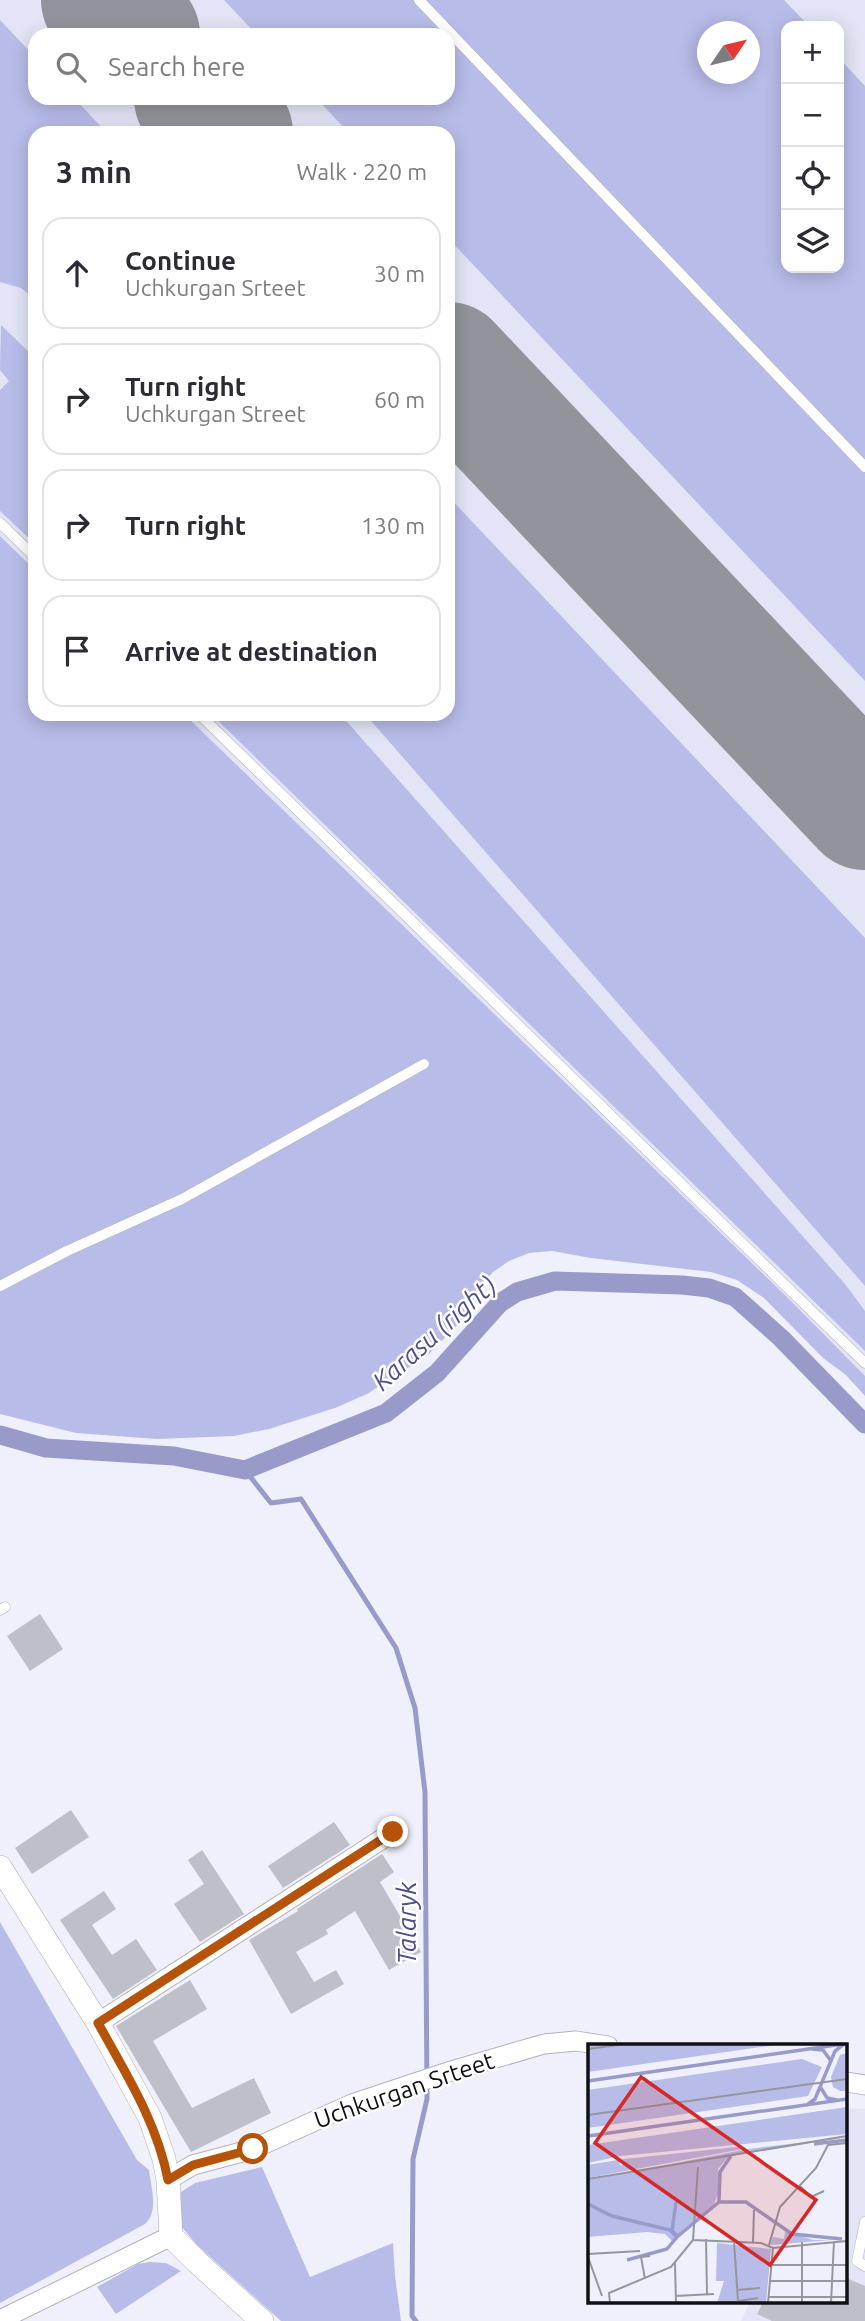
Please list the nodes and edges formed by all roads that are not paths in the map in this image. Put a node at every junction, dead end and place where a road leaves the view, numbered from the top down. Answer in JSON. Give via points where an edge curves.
{"nodes":[{"id":1,"x":419,"y":0,"type":"edge"},
{"id":2,"x":446,"y":28,"type":"edge"},
{"id":3,"x":455,"y":38,"type":"edge"},
{"id":4,"x":865,"y":467,"type":"edge"},
{"id":5,"x":0,"y":523,"type":"edge"},
{"id":6,"x":28,"y":550,"type":"edge"},
{"id":7,"x":206,"y":721,"type":"edge"},
{"id":8,"x":424,"y":1064,"type":"dead end"},
{"id":9,"x":0,"y":1286,"type":"edge"},
{"id":10,"x":865,"y":1363,"type":"edge"},
{"id":11,"x":393,"y":1832,"type":"dead end"},
{"id":12,"x":0,"y":1867,"type":"edge"},
{"id":13,"x":98,"y":2023,"type":"junction"},
{"id":14,"x":595,"y":2044,"type":"edge"},
{"id":15,"x":168,"y":2180,"type":"junction"},
{"id":16,"x":865,"y":2222,"type":"edge"},
{"id":17,"x":172,"y":2236,"type":"junction"},
{"id":18,"x":865,"y":2266,"type":"edge"},
{"id":19,"x":2,"y":2320,"type":"edge"},
{"id":20,"x":262,"y":2321,"type":"edge"}],
"edges":[{"from":1,"to":2,"type":"lane"},
{"from":3,"to":4,"type":"lane"},
{"from":5,"to":6,"type":"lane"},
{"from":7,"to":10,"type":"lane"},
{"from":8,"to":9,"type":"lane","via":[[182,1199]]},
{"from":11,"to":13,"type":"street"},
{"from":12,"to":13,"type":"street"},
{"from":13,"to":15,"type":"street","via":[[150,2119]]},
{"from":14,"to":15,"type":"street","name":"Uchkurgan Srteet","via":[[554,2042],[400,2086],[253,2149],[193,2165]]},
{"from":15,"to":17,"type":"street"},
{"from":16,"to":18,"type":"lane","via":[[857,2262]]},
{"from":17,"to":19,"type":"street"},
{"from":17,"to":20,"type":"street"}]}
